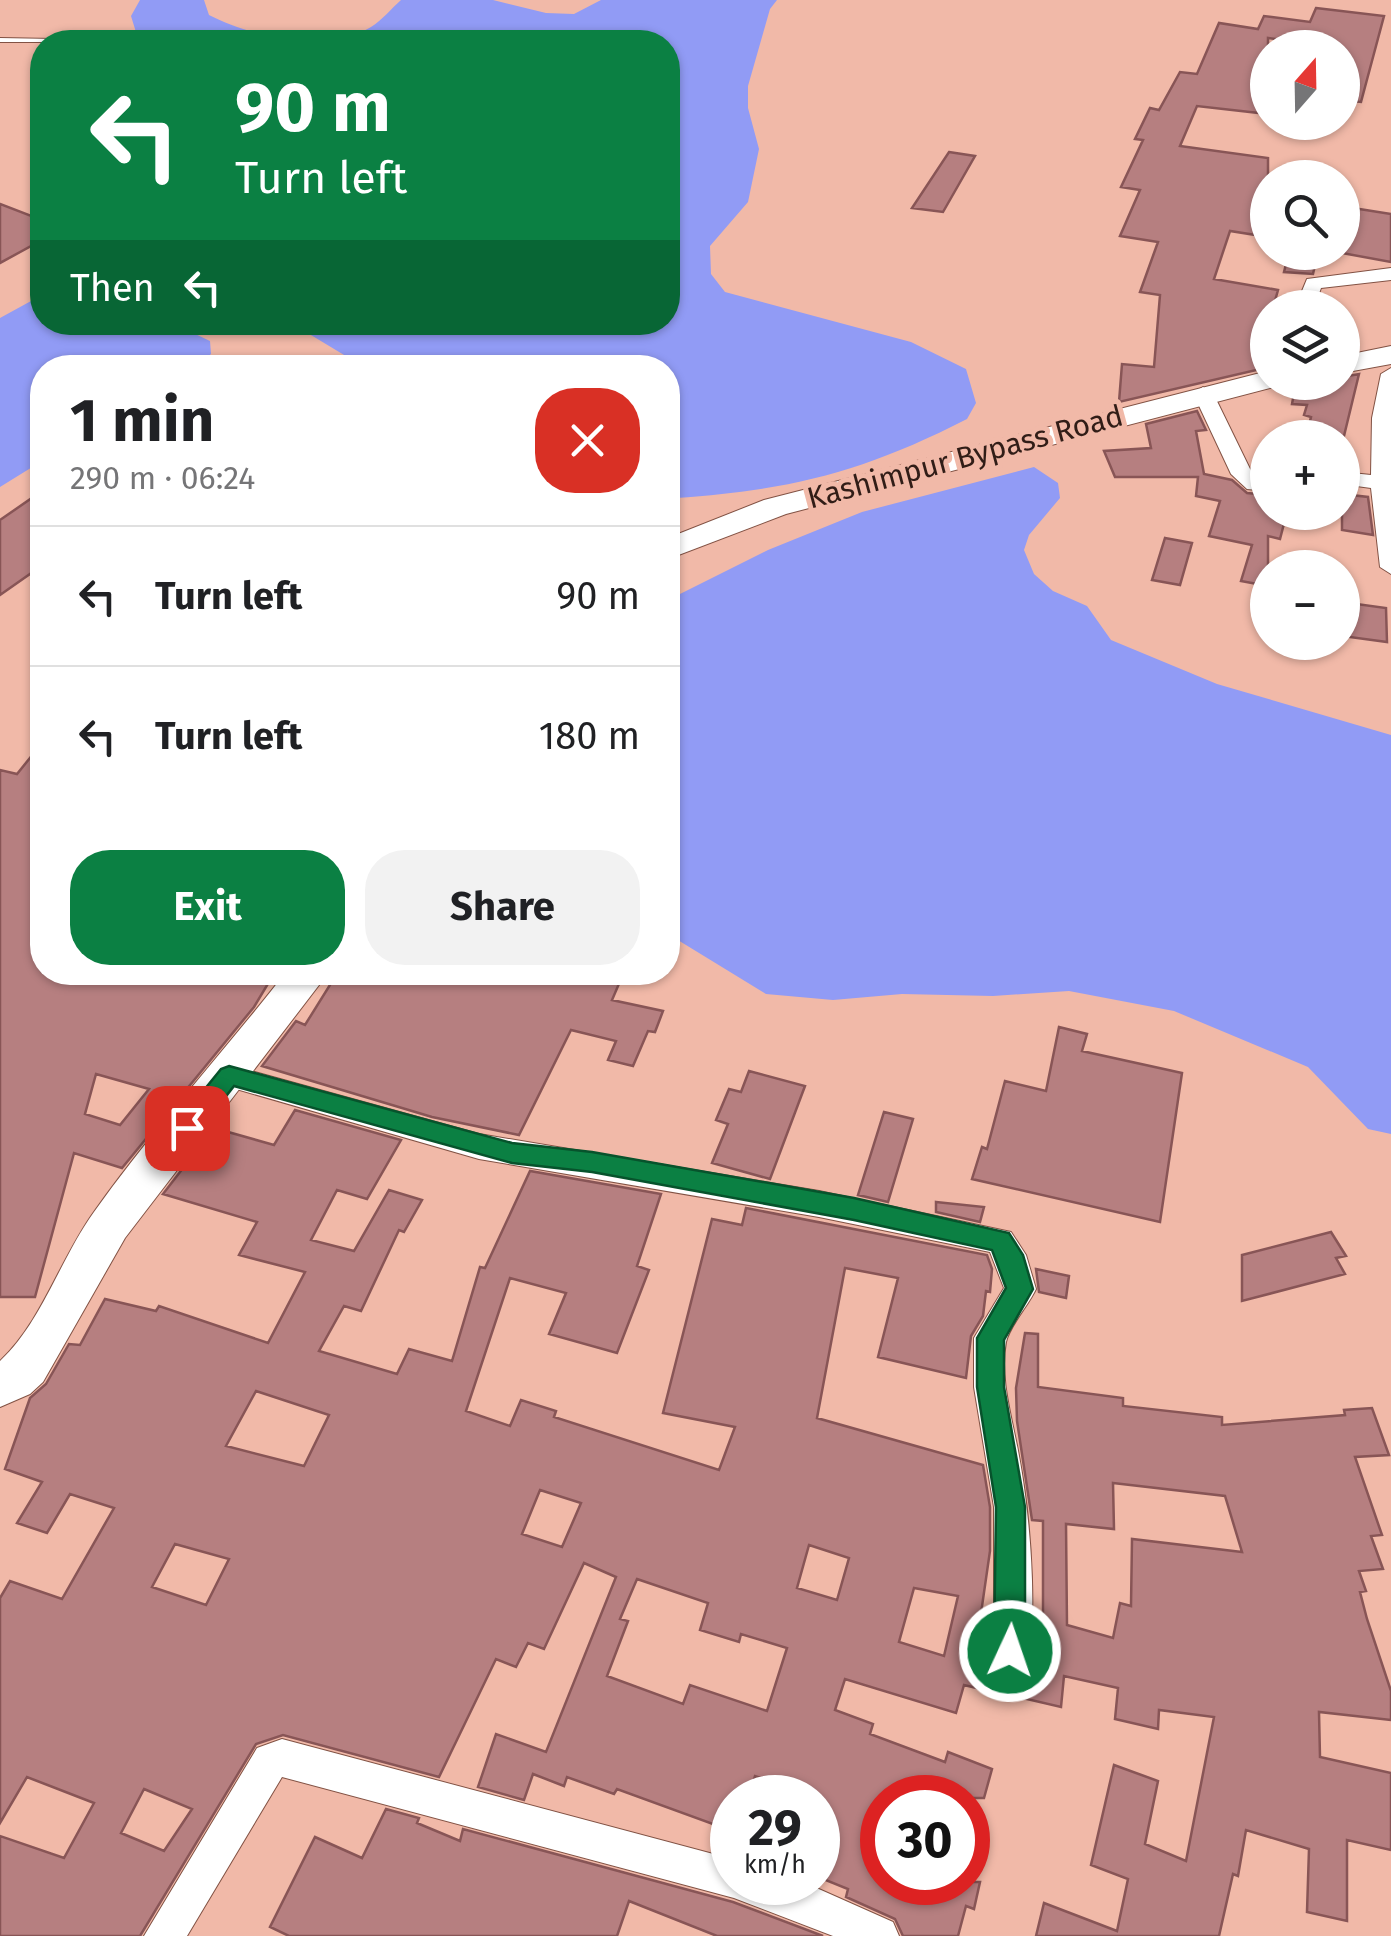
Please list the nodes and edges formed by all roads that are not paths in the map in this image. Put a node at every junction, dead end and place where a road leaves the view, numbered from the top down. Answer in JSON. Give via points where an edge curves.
{"nodes":[{"id":1,"x":0,"y":40,"type":"edge"},
{"id":2,"x":30,"y":41,"type":"edge"},
{"id":3,"x":1391,"y":274,"type":"edge"},
{"id":4,"x":1311,"y":290,"type":"edge"},
{"id":5,"x":1391,"y":355,"type":"edge"},
{"id":6,"x":1360,"y":361,"type":"edge"},
{"id":7,"x":1391,"y":374,"type":"edge"},
{"id":8,"x":1250,"y":384,"type":"edge"},
{"id":9,"x":1203,"y":393,"type":"junction"},
{"id":10,"x":1360,"y":480,"type":"edge"},
{"id":11,"x":1250,"y":481,"type":"edge"},
{"id":12,"x":1383,"y":483,"type":"junction"},
{"id":13,"x":680,"y":544,"type":"edge"},
{"id":14,"x":1391,"y":567,"type":"edge"},
{"id":15,"x":299,"y":985,"type":"edge"},
{"id":16,"x":229,"y":1076,"type":"junction"},
{"id":17,"x":0,"y":1386,"type":"edge"},
{"id":18,"x":1007,"y":1679,"type":"dead end"},
{"id":19,"x":710,"y":1873,"type":"edge"},
{"id":20,"x":808,"y":1905,"type":"edge"},
{"id":21,"x":164,"y":1936,"type":"edge"},
{"id":22,"x":879,"y":1936,"type":"edge"}],
"edges":[{"from":1,"to":2,"type":"lane"},
{"from":3,"to":4,"type":"street","via":[[1314,283]]},
{"from":5,"to":6,"type":"main road"},
{"from":7,"to":12,"type":"street"},
{"from":8,"to":9,"type":"main road","name":"Kashimpur Bypass Road"},
{"from":9,"to":11,"type":"street"},
{"from":9,"to":13,"type":"main road","name":"Kashimpur Bypass Road","via":[[826,495]]},
{"from":10,"to":12,"type":"street"},
{"from":12,"to":14,"type":"street"},
{"from":15,"to":16,"type":"main road"},
{"from":16,"to":17,"type":"main road","via":[[84,1264],[42,1344],[10,1384]]},
{"from":16,"to":18,"type":"street","via":[[512,1153],[854,1209],[1000,1241],[1020,1289],[990,1338],[990,1387],[1011,1507]]},
{"from":19,"to":21,"type":"street","via":[[282,1758],[270,1762]]},
{"from":20,"to":22,"type":"street"}]}
